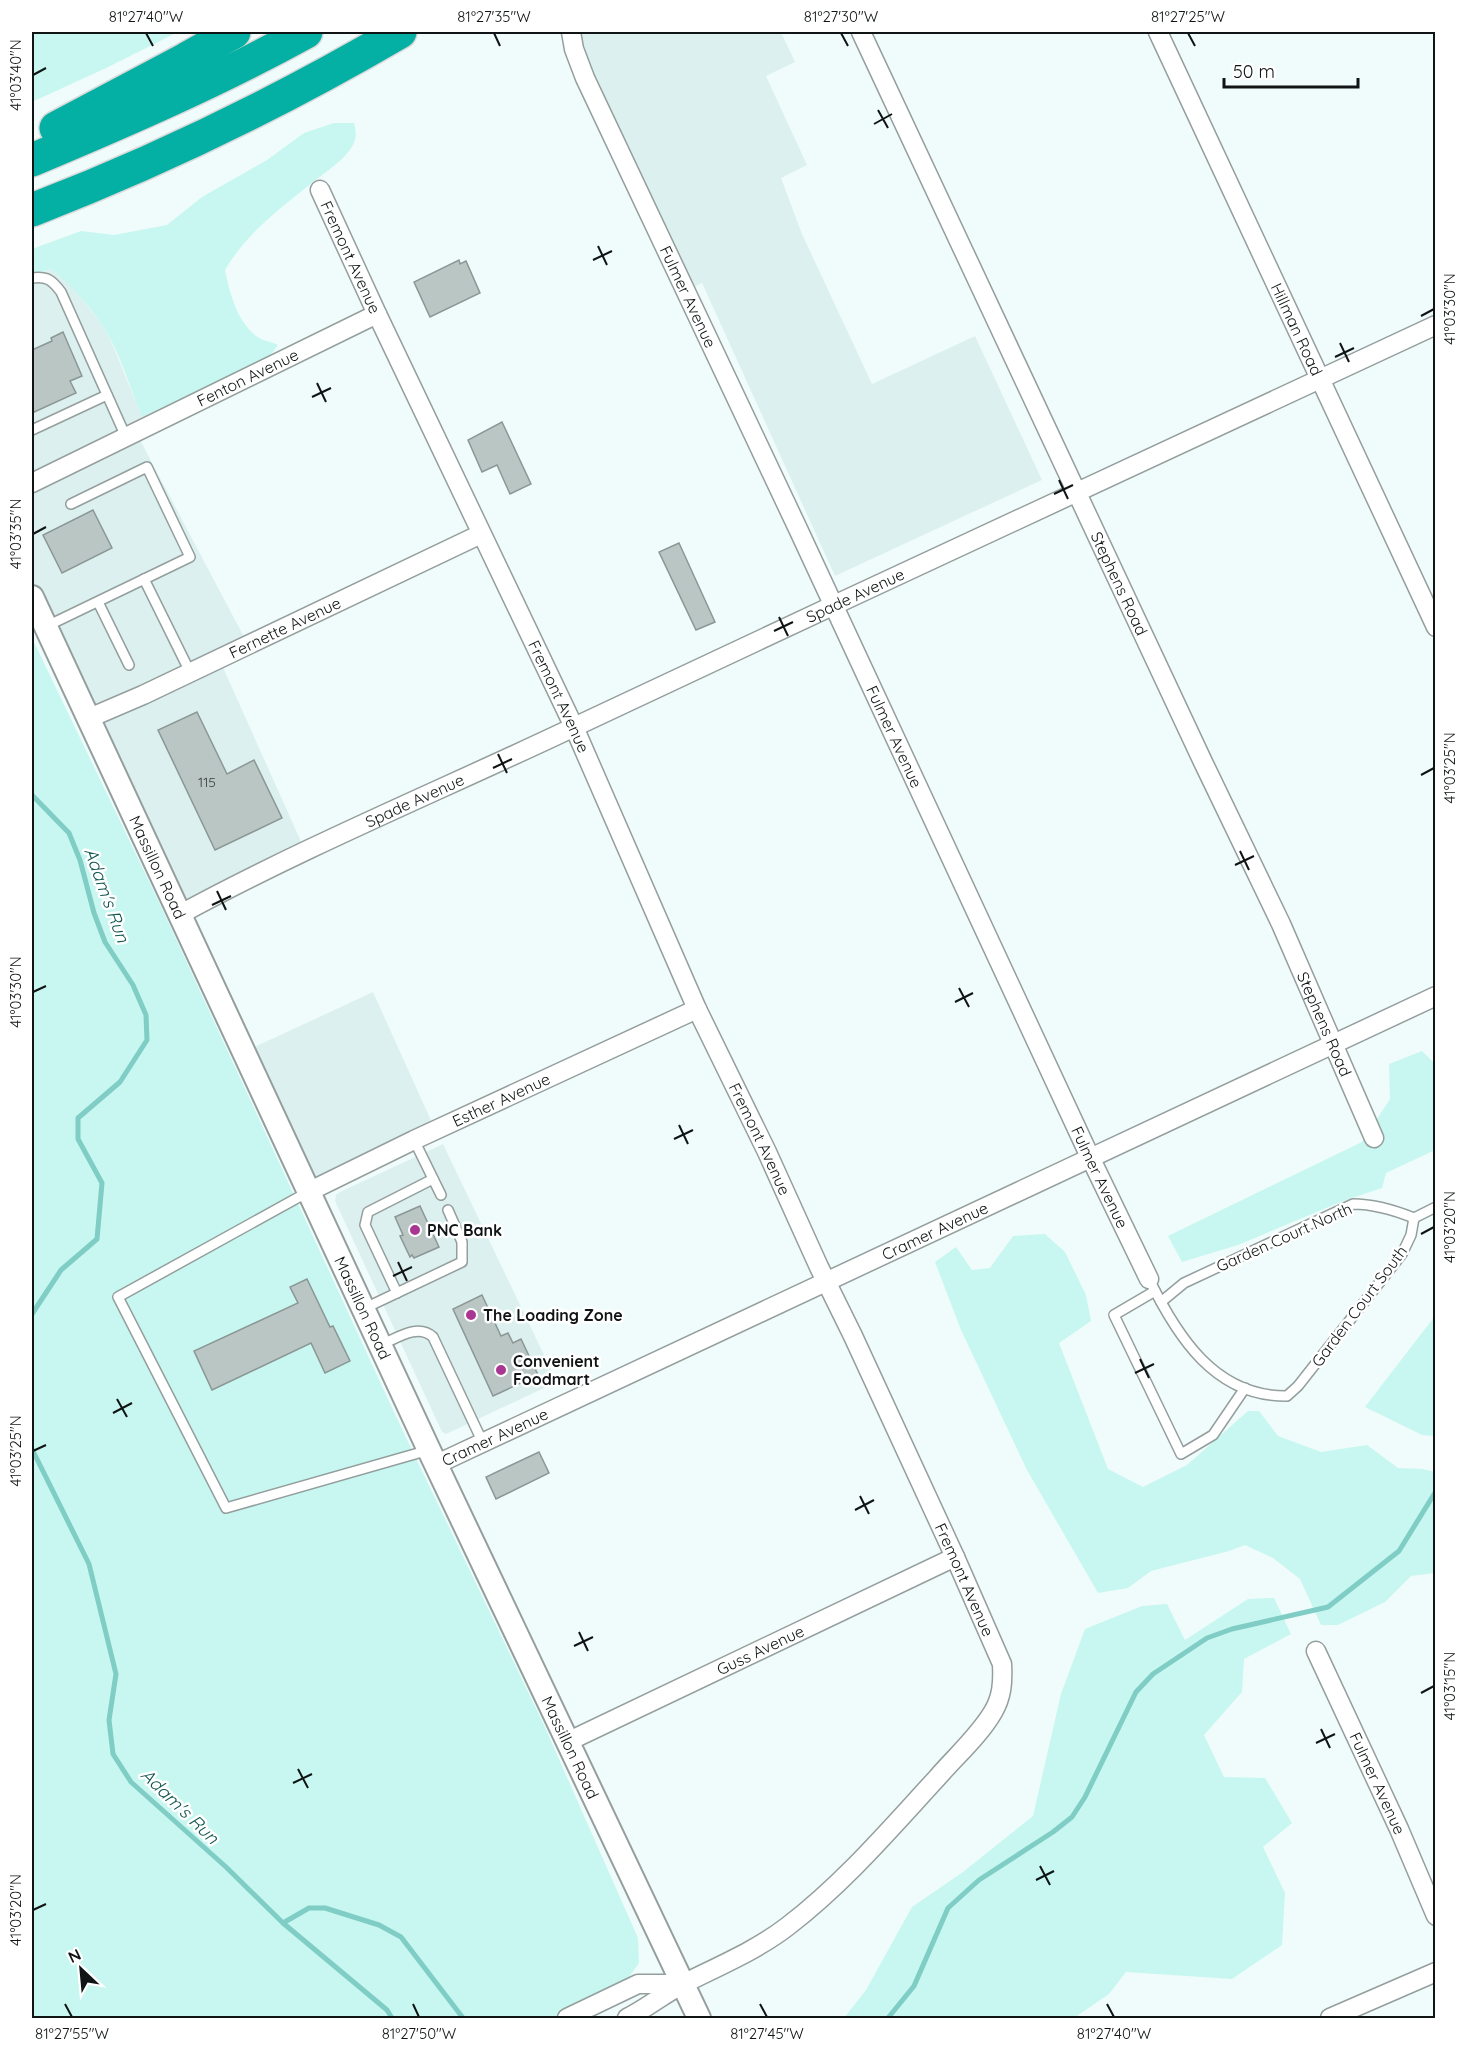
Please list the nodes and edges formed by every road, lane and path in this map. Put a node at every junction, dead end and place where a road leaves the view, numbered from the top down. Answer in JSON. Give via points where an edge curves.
{"nodes":[{"id":1,"x":234,"y":32,"type":"edge"},
{"id":2,"x":306,"y":32,"type":"edge"},
{"id":3,"x":417,"y":32,"type":"edge"},
{"id":4,"x":571,"y":32,"type":"edge"},
{"id":5,"x":861,"y":32,"type":"edge"},
{"id":6,"x":1158,"y":32,"type":"edge"},
{"id":7,"x":387,"y":40,"type":"edge"},
{"id":8,"x":32,"y":139,"type":"edge"},
{"id":9,"x":32,"y":160,"type":"edge"},
{"id":10,"x":320,"y":190,"type":"dead end"},
{"id":11,"x":39,"y":207,"type":"edge"},
{"id":12,"x":32,"y":278,"type":"edge"},
{"id":13,"x":377,"y":314,"type":"junction"},
{"id":14,"x":1436,"y":325,"type":"edge"},
{"id":15,"x":1321,"y":379,"type":"junction"},
{"id":16,"x":107,"y":395,"type":"junction"},
{"id":17,"x":32,"y":430,"type":"edge"},
{"id":18,"x":122,"y":439,"type":"junction"},
{"id":19,"x":32,"y":483,"type":"edge"},
{"id":20,"x":1077,"y":493,"type":"junction"},
{"id":21,"x":71,"y":504,"type":"dead end"},
{"id":22,"x":482,"y":534,"type":"junction"},
{"id":23,"x":144,"y":579,"type":"junction"},
{"id":24,"x":32,"y":597,"type":"edge"},
{"id":25,"x":98,"y":602,"type":"junction"},
{"id":26,"x":832,"y":606,"type":"junction"},
{"id":27,"x":45,"y":627,"type":"junction"},
{"id":28,"x":1436,"y":627,"type":"edge"},
{"id":29,"x":129,"y":665,"type":"dead end"},
{"id":30,"x":190,"y":672,"type":"junction"},
{"id":31,"x":87,"y":719,"type":"junction"},
{"id":32,"x":574,"y":727,"type":"junction"},
{"id":33,"x":179,"y":915,"type":"junction"},
{"id":34,"x":1436,"y":996,"type":"edge"},
{"id":35,"x":697,"y":1008,"type":"junction"},
{"id":36,"x":1331,"y":1044,"type":"junction"},
{"id":37,"x":1374,"y":1138,"type":"dead end"},
{"id":38,"x":414,"y":1140,"type":"junction"},
{"id":39,"x":1090,"y":1157,"type":"junction"},
{"id":40,"x":433,"y":1179,"type":"junction"},
{"id":41,"x":309,"y":1192,"type":"junction"},
{"id":42,"x":441,"y":1195,"type":"dead end"},
{"id":43,"x":1436,"y":1207,"type":"edge"},
{"id":44,"x":448,"y":1210,"type":"dead end"},
{"id":45,"x":1414,"y":1218,"type":"junction"},
{"id":46,"x":826,"y":1280,"type":"junction"},
{"id":47,"x":1152,"y":1285,"type":"junction"},
{"id":48,"x":397,"y":1293,"type":"junction"},
{"id":49,"x":1161,"y":1302,"type":"junction"},
{"id":50,"x":363,"y":1309,"type":"junction"},
{"id":51,"x":380,"y":1345,"type":"junction"},
{"id":52,"x":1245,"y":1388,"type":"junction"},
{"id":53,"x":1272,"y":1396,"type":"joint"},
{"id":54,"x":483,"y":1443,"type":"junction"},
{"id":55,"x":432,"y":1457,"type":"junction"},
{"id":56,"x":955,"y":1557,"type":"junction"},
{"id":57,"x":1316,"y":1651,"type":"dead end"},
{"id":58,"x":567,"y":1742,"type":"junction"},
{"id":59,"x":1436,"y":1916,"type":"edge"},
{"id":60,"x":1436,"y":1972,"type":"edge"},
{"id":61,"x":683,"y":1984,"type":"junction"},
{"id":62,"x":567,"y":2019,"type":"edge"},
{"id":63,"x":627,"y":2019,"type":"edge"},
{"id":64,"x":699,"y":2019,"type":"edge"},
{"id":65,"x":1330,"y":2019,"type":"edge"}],
"edges":[{"from":1,"to":8,"type":"highway"},
{"from":2,"to":9,"type":"highway","via":[[174,98]]},
{"from":3,"to":7,"type":"highway"},
{"from":4,"to":26,"type":"street","name":"Fulmer Avenue","via":[[585,78]]},
{"from":5,"to":20,"type":"street","name":"Stephens Road"},
{"from":6,"to":15,"type":"street","name":"Hillman Road"},
{"from":7,"to":11,"type":"highway","via":[[216,131]]},
{"from":10,"to":13,"type":"street","name":"Fremont Avenue"},
{"from":12,"to":16,"type":"lane","via":[[52,280],[61,292]]},
{"from":13,"to":18,"type":"street","name":"Fenton Avenue"},
{"from":13,"to":22,"type":"street","name":"Fremont Avenue"},
{"from":14,"to":15,"type":"street","name":"Spade Avenue"},
{"from":15,"to":20,"type":"street","name":"Spade Avenue"},
{"from":15,"to":28,"type":"street","name":"Hillman Road"},
{"from":16,"to":17,"type":"lane"},
{"from":16,"to":18,"type":"lane"},
{"from":18,"to":19,"type":"street","name":"Fenton Avenue"},
{"from":20,"to":26,"type":"street","name":"Spade Avenue"},
{"from":20,"to":36,"type":"street","name":"Stephens Road","via":[[1281,924]]},
{"from":21,"to":23,"type":"lane","via":[[147,467],[190,557]]},
{"from":22,"to":30,"type":"street","name":"Fernette Avenue"},
{"from":22,"to":32,"type":"street","name":"Fremont Avenue"},
{"from":23,"to":25,"type":"lane"},
{"from":23,"to":30,"type":"lane"},
{"from":24,"to":27,"type":"street","name":"Massillon Road"},
{"from":25,"to":27,"type":"lane"},
{"from":25,"to":29,"type":"lane"},
{"from":26,"to":32,"type":"street","name":"Spade Avenue"},
{"from":26,"to":39,"type":"street","name":"Fulmer Avenue"},
{"from":27,"to":31,"type":"street","name":"Massillon Road"},
{"from":30,"to":31,"type":"street","name":"Fernette Avenue"},
{"from":31,"to":33,"type":"street","name":"Massillon Road"},
{"from":32,"to":33,"type":"street","name":"Spade Avenue","via":[[246,879]]},
{"from":32,"to":35,"type":"street","name":"Fremont Avenue"},
{"from":33,"to":41,"type":"street","name":"Massillon Road"},
{"from":34,"to":36,"type":"street","name":"Cramer Avenue"},
{"from":35,"to":38,"type":"street","name":"Esther Avenue"},
{"from":35,"to":46,"type":"street","name":"Fremont Avenue"},
{"from":36,"to":37,"type":"street","name":"Stephens Road"},
{"from":36,"to":39,"type":"street","name":"Cramer Avenue"},
{"from":38,"to":40,"type":"lane"},
{"from":38,"to":41,"type":"street","name":"Esther Avenue"},
{"from":39,"to":46,"type":"street","name":"Cramer Avenue"},
{"from":39,"to":47,"type":"street","name":"Fulmer Avenue"},
{"from":40,"to":42,"type":"lane"},
{"from":40,"to":48,"type":"lane","via":[[368,1212],[365,1225]]},
{"from":41,"to":50,"type":"street","name":"Massillon Road"},
{"from":41,"to":55,"type":"lane","via":[[118,1297],[226,1508]]},
{"from":43,"to":45,"type":"lane"},
{"from":44,"to":48,"type":"lane","via":[[462,1242],[462,1262]]},
{"from":45,"to":49,"type":"lane","name":"Garden Court North","via":[[1391,1209],[1353,1204],[1184,1283]]},
{"from":45,"to":53,"type":"lane","name":"Garden Court South","via":[[1402,1254],[1298,1386],[1287,1396]]},
{"from":46,"to":54,"type":"street","name":"Cramer Avenue"},
{"from":46,"to":56,"type":"street","name":"Fremont Avenue"},
{"from":47,"to":49,"type":"lane","name":"Fulmer Avenue"},
{"from":47,"to":52,"type":"lane","via":[[1114,1315],[1181,1454],[1213,1435]]},
{"from":48,"to":50,"type":"lane"},
{"from":49,"to":52,"type":"lane","name":"Fulmer Avenue","via":[[1187,1345],[1222,1376]]},
{"from":50,"to":51,"type":"street","name":"Massillon Road"},
{"from":51,"to":54,"type":"lane","via":[[416,1330],[433,1337]]},
{"from":51,"to":55,"type":"street","name":"Massillon Road"},
{"from":52,"to":53,"type":"lane","name":"Fulmer Avenue"},
{"from":54,"to":55,"type":"street","name":"Cramer Avenue"},
{"from":55,"to":58,"type":"street","name":"Massillon Road"},
{"from":56,"to":58,"type":"street","name":"Guss Avenue"},
{"from":56,"to":61,"type":"street","name":"Fremont Avenue","via":[[1002,1664],[1001,1696],[993,1712],[883,1837],[821,1899],[741,1957]]},
{"from":57,"to":59,"type":"street","name":"Fulmer Avenue"},
{"from":58,"to":61,"type":"street","name":"Massillon Road"},
{"from":60,"to":65,"type":"street"},
{"from":61,"to":62,"type":"street","via":[[638,1984]]},
{"from":61,"to":63,"type":"street","name":"Fremont Avenue"},
{"from":61,"to":64,"type":"street","name":"Massillon Road"}]}
